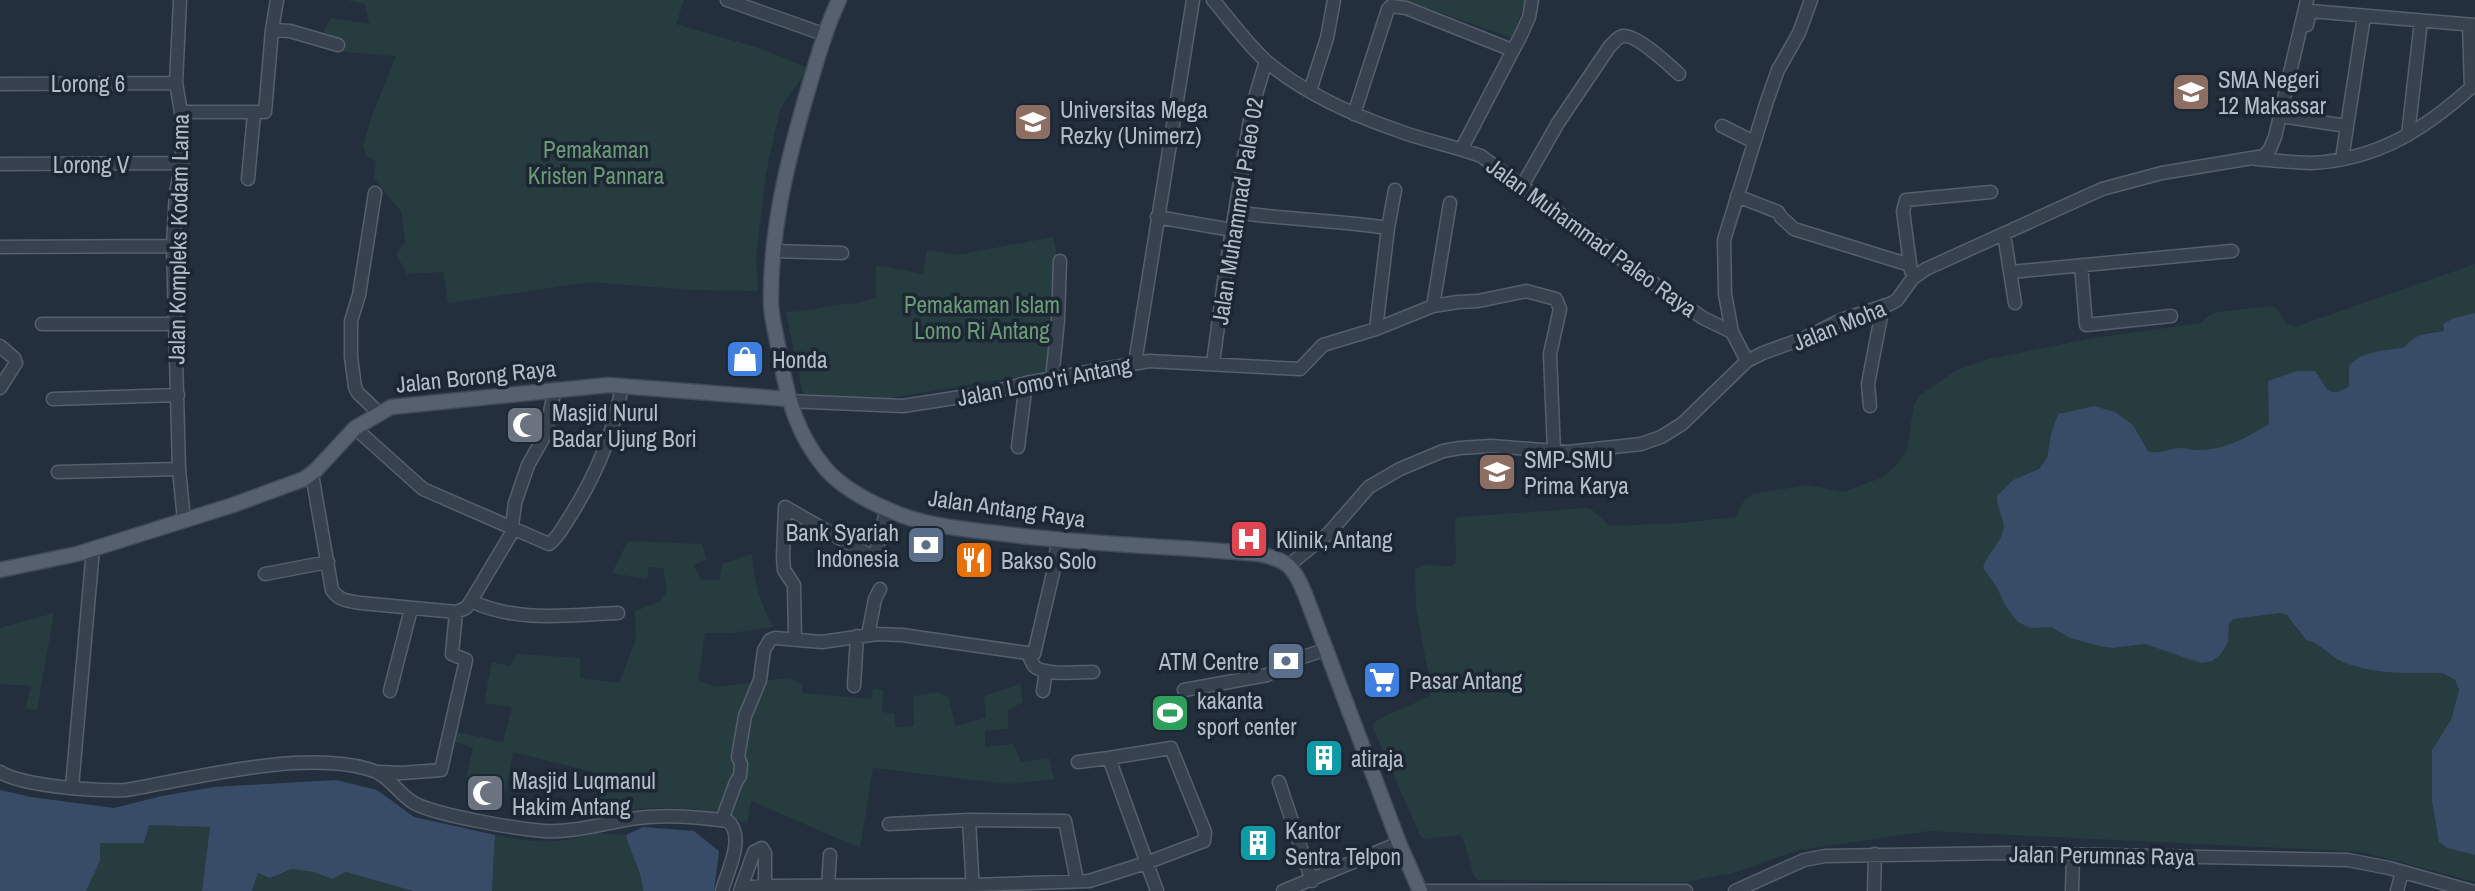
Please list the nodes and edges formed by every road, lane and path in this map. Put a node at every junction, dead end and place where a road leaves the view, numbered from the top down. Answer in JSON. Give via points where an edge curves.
{"nodes":[{"id":1,"x":180,"y":0,"type":"edge"},
{"id":2,"x":277,"y":0,"type":"edge"},
{"id":3,"x":727,"y":0,"type":"edge"},
{"id":4,"x":839,"y":0,"type":"edge"},
{"id":5,"x":1193,"y":0,"type":"edge"},
{"id":6,"x":1213,"y":0,"type":"edge"},
{"id":7,"x":1334,"y":0,"type":"edge"},
{"id":8,"x":1532,"y":0,"type":"edge"},
{"id":9,"x":1811,"y":0,"type":"edge"},
{"id":10,"x":2307,"y":0,"type":"edge"},
{"id":11,"x":2364,"y":16,"type":"junction"},
{"id":12,"x":2421,"y":21,"type":"junction"},
{"id":13,"x":2472,"y":25,"type":"edge"},
{"id":14,"x":272,"y":30,"type":"junction"},
{"id":15,"x":826,"y":35,"type":"junction"},
{"id":16,"x":338,"y":45,"type":"dead end"},
{"id":17,"x":1512,"y":50,"type":"junction"},
{"id":18,"x":1266,"y":61,"type":"junction"},
{"id":19,"x":1679,"y":74,"type":"dead end"},
{"id":20,"x":0,"y":83,"type":"edge"},
{"id":21,"x":176,"y":83,"type":"junction"},
{"id":22,"x":2473,"y":86,"type":"edge"},
{"id":23,"x":1310,"y":91,"type":"junction"},
{"id":24,"x":181,"y":112,"type":"junction"},
{"id":25,"x":254,"y":114,"type":"junction"},
{"id":26,"x":1354,"y":114,"type":"junction"},
{"id":27,"x":2281,"y":115,"type":"junction"},
{"id":28,"x":1722,"y":126,"type":"dead end"},
{"id":29,"x":2347,"y":126,"type":"junction"},
{"id":30,"x":2408,"y":135,"type":"junction"},
{"id":31,"x":1754,"y":142,"type":"junction"},
{"id":32,"x":1462,"y":148,"type":"junction"},
{"id":33,"x":2256,"y":159,"type":"junction"},
{"id":34,"x":2342,"y":159,"type":"junction"},
{"id":35,"x":182,"y":163,"type":"junction"},
{"id":36,"x":0,"y":164,"type":"edge"},
{"id":37,"x":248,"y":179,"type":"dead end"},
{"id":38,"x":1522,"y":186,"type":"junction"},
{"id":39,"x":1395,"y":190,"type":"dead end"},
{"id":40,"x":1992,"y":192,"type":"dead end"},
{"id":41,"x":375,"y":193,"type":"dead end"},
{"id":42,"x":1737,"y":196,"type":"junction"},
{"id":43,"x":1450,"y":203,"type":"dead end"},
{"id":44,"x":1236,"y":212,"type":"junction"},
{"id":45,"x":1157,"y":217,"type":"junction"},
{"id":46,"x":1388,"y":229,"type":"junction"},
{"id":47,"x":1232,"y":230,"type":"junction"},
{"id":48,"x":2004,"y":234,"type":"junction"},
{"id":49,"x":173,"y":246,"type":"junction"},
{"id":50,"x":0,"y":247,"type":"edge"},
{"id":51,"x":774,"y":251,"type":"junction"},
{"id":52,"x":2232,"y":251,"type":"dead end"},
{"id":53,"x":842,"y":253,"type":"dead end"},
{"id":54,"x":1060,"y":261,"type":"dead end"},
{"id":55,"x":1910,"y":265,"type":"junction"},
{"id":56,"x":2081,"y":265,"type":"junction"},
{"id":57,"x":2011,"y":272,"type":"junction"},
{"id":58,"x":1913,"y":278,"type":"junction"},
{"id":59,"x":2015,"y":303,"type":"dead end"},
{"id":60,"x":1433,"y":306,"type":"junction"},
{"id":61,"x":1883,"y":306,"type":"junction"},
{"id":62,"x":2171,"y":316,"type":"dead end"},
{"id":63,"x":42,"y":324,"type":"dead end"},
{"id":64,"x":175,"y":324,"type":"junction"},
{"id":65,"x":1376,"y":329,"type":"junction"},
{"id":66,"x":1732,"y":332,"type":"junction"},
{"id":67,"x":0,"y":346,"type":"edge"},
{"id":68,"x":1747,"y":361,"type":"junction"},
{"id":69,"x":1135,"y":363,"type":"junction"},
{"id":70,"x":1213,"y":363,"type":"junction"},
{"id":71,"x":1052,"y":379,"type":"junction"},
{"id":72,"x":1026,"y":383,"type":"junction"},
{"id":73,"x":622,"y":386,"type":"junction"},
{"id":74,"x":0,"y":388,"type":"edge"},
{"id":75,"x":555,"y":389,"type":"junction"},
{"id":76,"x":178,"y":395,"type":"junction"},
{"id":77,"x":53,"y":399,"type":"dead end"},
{"id":78,"x":788,"y":400,"type":"junction"},
{"id":79,"x":1870,"y":406,"type":"dead end"},
{"id":80,"x":379,"y":413,"type":"junction"},
{"id":81,"x":355,"y":428,"type":"junction"},
{"id":82,"x":1018,"y":447,"type":"dead end"},
{"id":83,"x":1554,"y":452,"type":"junction"},
{"id":84,"x":179,"y":469,"type":"junction"},
{"id":85,"x":58,"y":472,"type":"dead end"},
{"id":86,"x":312,"y":474,"type":"junction"},
{"id":87,"x":887,"y":508,"type":"junction"},
{"id":88,"x":184,"y":520,"type":"junction"},
{"id":89,"x":514,"y":528,"type":"junction"},
{"id":90,"x":1058,"y":540,"type":"junction"},
{"id":91,"x":93,"y":549,"type":"junction"},
{"id":92,"x":328,"y":562,"type":"junction"},
{"id":93,"x":1289,"y":565,"type":"junction"},
{"id":94,"x":0,"y":570,"type":"edge"},
{"id":95,"x":265,"y":574,"type":"dead end"},
{"id":96,"x":880,"y":589,"type":"dead end"},
{"id":97,"x":471,"y":601,"type":"junction"},
{"id":98,"x":411,"y":609,"type":"junction"},
{"id":99,"x":456,"y":612,"type":"junction"},
{"id":100,"x":618,"y":613,"type":"dead end"},
{"id":101,"x":863,"y":636,"type":"junction"},
{"id":102,"x":795,"y":640,"type":"junction"},
{"id":103,"x":1327,"y":649,"type":"junction"},
{"id":104,"x":1028,"y":655,"type":"junction"},
{"id":105,"x":1046,"y":671,"type":"junction"},
{"id":106,"x":1093,"y":672,"type":"dead end"},
{"id":107,"x":855,"y":685,"type":"dead end"},
{"id":108,"x":1184,"y":690,"type":"dead end"},
{"id":109,"x":390,"y":691,"type":"dead end"},
{"id":110,"x":1043,"y":691,"type":"dead end"},
{"id":111,"x":1109,"y":758,"type":"junction"},
{"id":112,"x":1078,"y":762,"type":"dead end"},
{"id":113,"x":0,"y":772,"type":"edge"},
{"id":114,"x":377,"y":772,"type":"junction"},
{"id":115,"x":1279,"y":782,"type":"dead end"},
{"id":116,"x":72,"y":787,"type":"junction"},
{"id":117,"x":722,"y":820,"type":"junction"},
{"id":118,"x":969,"y":820,"type":"junction"},
{"id":119,"x":890,"y":824,"type":"dead end"},
{"id":120,"x":1399,"y":843,"type":"junction"},
{"id":121,"x":1875,"y":854,"type":"junction"},
{"id":122,"x":830,"y":855,"type":"dead end"},
{"id":123,"x":2073,"y":856,"type":"junction"},
{"id":124,"x":1146,"y":863,"type":"junction"},
{"id":125,"x":2402,"y":872,"type":"junction"},
{"id":126,"x":1077,"y":881,"type":"junction"},
{"id":127,"x":1312,"y":881,"type":"junction"},
{"id":128,"x":765,"y":886,"type":"junction"},
{"id":129,"x":828,"y":886,"type":"junction"},
{"id":130,"x":973,"y":888,"type":"edge"},
{"id":131,"x":1753,"y":888,"type":"edge"},
{"id":132,"x":741,"y":889,"type":"edge"},
{"id":133,"x":722,"y":891,"type":"edge"},
{"id":134,"x":1157,"y":891,"type":"edge"},
{"id":135,"x":1283,"y":891,"type":"edge"},
{"id":136,"x":1420,"y":891,"type":"edge"},
{"id":137,"x":1686,"y":891,"type":"edge"},
{"id":138,"x":1735,"y":891,"type":"edge"},
{"id":139,"x":1874,"y":891,"type":"edge"},
{"id":140,"x":2072,"y":891,"type":"edge"},
{"id":141,"x":2397,"y":891,"type":"edge"},
{"id":142,"x":2471,"y":891,"type":"edge"}],
"edges":[{"from":1,"to":21,"type":"street","name":"Jalan Kompleks Kodam Lama"},
{"from":2,"to":14,"type":"street"},
{"from":3,"to":15,"type":"street"},
{"from":4,"to":15,"type":"main road","name":"Jalan Antang Raya"},
{"from":5,"to":45,"type":"street"},
{"from":6,"to":18,"type":"street","name":"Jalan Muhammad Paleo Raya"},
{"from":7,"to":23,"type":"street"},
{"from":8,"to":17,"type":"street","via":[[1529,17]]},
{"from":9,"to":31,"type":"street","via":[[1778,70]]},
{"from":10,"to":27,"type":"street"},
{"from":11,"to":12,"type":"street"},
{"from":11,"to":27,"type":"street","via":[[2310,11],[2290,107]]},
{"from":11,"to":29,"type":"street"},
{"from":12,"to":13,"type":"street"},
{"from":12,"to":30,"type":"street"},
{"from":13,"to":22,"type":"street"},
{"from":14,"to":16,"type":"street"},
{"from":14,"to":25,"type":"street","via":[[266,108]]},
{"from":15,"to":51,"type":"main road","name":"Jalan Antang Raya","via":[[790,149]]},
{"from":17,"to":26,"type":"street","via":[[1391,6]]},
{"from":17,"to":32,"type":"street"},
{"from":18,"to":23,"type":"street","name":"Jalan Muhammad Paleo Raya"},
{"from":18,"to":44,"type":"street","name":"Jalan Muhammad Paleo 02","via":[[1254,97]]},
{"from":19,"to":38,"type":"street","via":[[1633,38],[1619,38],[1558,123]]},
{"from":20,"to":21,"type":"street","name":"Lorong 6"},
{"from":21,"to":24,"type":"street","name":"Jalan Kompleks Kodam Lama"},
{"from":22,"to":30,"type":"street","name":"Jalan Moha"},
{"from":23,"to":26,"type":"street","name":"Jalan Muhammad Paleo Raya"},
{"from":24,"to":25,"type":"street"},
{"from":24,"to":35,"type":"street","name":"Jalan Kompleks Kodam Lama"},
{"from":25,"to":37,"type":"street"},
{"from":26,"to":32,"type":"street","name":"Jalan Muhammad Paleo Raya"},
{"from":27,"to":29,"type":"street"},
{"from":27,"to":33,"type":"street","via":[[2270,149]]},
{"from":28,"to":31,"type":"street"},
{"from":29,"to":34,"type":"street"},
{"from":30,"to":34,"type":"street","name":"Jalan Moha","via":[[2375,152]]},
{"from":31,"to":42,"type":"street"},
{"from":32,"to":38,"type":"street","name":"Jalan Muhammad Paleo Raya"},
{"from":33,"to":34,"type":"street","name":"Jalan Moha","via":[[2311,163]]},
{"from":33,"to":48,"type":"street","name":"Jalan Moha","via":[[2210,164],[2102,189]]},
{"from":35,"to":36,"type":"street","name":"Lorong V"},
{"from":35,"to":49,"type":"street","name":"Jalan Kompleks Kodam Lama"},
{"from":38,"to":66,"type":"street","name":"Jalan Muhammad Paleo Raya","via":[[1674,298]]},
{"from":39,"to":46,"type":"street"},
{"from":40,"to":55,"type":"street","via":[[1906,200],[1903,211]]},
{"from":41,"to":80,"type":"street","via":[[350,341],[355,387]]},
{"from":42,"to":55,"type":"street","via":[[1778,212],[1794,229]]},
{"from":42,"to":66,"type":"street","via":[[1723,253]]},
{"from":43,"to":60,"type":"street"},
{"from":44,"to":46,"type":"street"},
{"from":44,"to":47,"type":"street","name":"Jalan Muhammad Paleo 02"},
{"from":45,"to":47,"type":"street"},
{"from":45,"to":69,"type":"street"},
{"from":46,"to":65,"type":"street"},
{"from":47,"to":70,"type":"street","name":"Jalan Muhammad Paleo 02"},
{"from":48,"to":57,"type":"street"},
{"from":48,"to":58,"type":"street","name":"Jalan Moha"},
{"from":49,"to":50,"type":"street"},
{"from":49,"to":64,"type":"street","name":"Jalan Kompleks Kodam Lama"},
{"from":51,"to":53,"type":"street"},
{"from":51,"to":78,"type":"main road","name":"Jalan Antang Raya","via":[[771,305]]},
{"from":52,"to":56,"type":"street"},
{"from":54,"to":71,"type":"street"},
{"from":55,"to":58,"type":"street"},
{"from":56,"to":57,"type":"street"},
{"from":56,"to":62,"type":"street","via":[[2086,325]]},
{"from":57,"to":59,"type":"street"},
{"from":58,"to":61,"type":"street","name":"Jalan Moha","via":[[1897,300]]},
{"from":60,"to":65,"type":"street"},
{"from":60,"to":83,"type":"street","via":[[1526,291],[1556,299],[1560,309],[1550,354]]},
{"from":61,"to":68,"type":"street","name":"Jalan Moha"},
{"from":61,"to":79,"type":"street","via":[[1868,384]]},
{"from":63,"to":64,"type":"street"},
{"from":64,"to":76,"type":"street","name":"Jalan Kompleks Kodam Lama"},
{"from":65,"to":70,"type":"street","name":"Jalan Lomo'ri Antang","via":[[1323,345],[1300,369]]},
{"from":66,"to":68,"type":"street"},
{"from":67,"to":74,"type":"street","via":[[16,363]]},
{"from":68,"to":83,"type":"street","name":"Jalan Moha","via":[[1682,424],[1661,437],[1641,444]]},
{"from":69,"to":70,"type":"street","name":"Jalan Lomo'ri Antang"},
{"from":69,"to":71,"type":"street","name":"Jalan Lomo'ri Antang"},
{"from":71,"to":72,"type":"street","name":"Jalan Lomo'ri Antang"},
{"from":72,"to":78,"type":"street","name":"Jalan Lomo'ri Antang","via":[[903,406]]},
{"from":72,"to":82,"type":"street"},
{"from":73,"to":75,"type":"main road","name":"Jalan Borong Raya"},
{"from":73,"to":78,"type":"main road","name":"Jalan Borong Raya"},
{"from":73,"to":89,"type":"street","via":[[600,463],[552,543]]},
{"from":75,"to":80,"type":"main road","name":"Jalan Borong Raya","via":[[406,404]]},
{"from":75,"to":89,"type":"street","via":[[545,435],[517,497]]},
{"from":76,"to":77,"type":"street"},
{"from":76,"to":84,"type":"street","name":"Jalan Kompleks Kodam Lama"},
{"from":78,"to":87,"type":"main road","name":"Jalan Antang Raya","via":[[826,470]]},
{"from":80,"to":81,"type":"main road","name":"Jalan Borong Raya"},
{"from":81,"to":86,"type":"main road","name":"Jalan Borong Raya"},
{"from":81,"to":89,"type":"street","via":[[423,489]]},
{"from":83,"to":93,"type":"street","name":"Jalan Moha","via":[[1491,446],[1451,450],[1424,459],[1369,487],[1329,533]]},
{"from":84,"to":85,"type":"street"},
{"from":84,"to":88,"type":"street","name":"Jalan Kompleks Kodam Lama"},
{"from":86,"to":88,"type":"main road","name":"Jalan Borong Raya"},
{"from":86,"to":92,"type":"street"},
{"from":87,"to":90,"type":"main road","name":"Jalan Antang Raya","via":[[929,523]]},
{"from":87,"to":102,"type":"street","via":[[872,556],[784,509],[784,570],[794,585]]},
{"from":88,"to":91,"type":"main road","name":"Jalan Borong Raya"},
{"from":89,"to":97,"type":"street"},
{"from":90,"to":93,"type":"main road","name":"Jalan Antang Raya","via":[[1259,554]]},
{"from":90,"to":104,"type":"street","via":[[1036,652]]},
{"from":91,"to":94,"type":"main road","name":"Jalan Borong Raya"},
{"from":91,"to":116,"type":"street"},
{"from":92,"to":95,"type":"street"},
{"from":92,"to":98,"type":"street","via":[[332,590],[338,598]]},
{"from":93,"to":103,"type":"main road"},
{"from":96,"to":101,"type":"street"},
{"from":97,"to":99,"type":"street"},
{"from":97,"to":100,"type":"street","via":[[506,613]]},
{"from":98,"to":99,"type":"street"},
{"from":98,"to":109,"type":"street"},
{"from":99,"to":114,"type":"street","via":[[452,654],[466,660],[440,770]]},
{"from":101,"to":102,"type":"street","via":[[822,642]]},
{"from":101,"to":104,"type":"street","via":[[902,635]]},
{"from":101,"to":107,"type":"street"},
{"from":102,"to":117,"type":"street","via":[[775,638],[764,650],[760,680],[742,729],[740,776]]},
{"from":103,"to":108,"type":"street","via":[[1294,660],[1267,676]]},
{"from":103,"to":120,"type":"main road"},
{"from":104,"to":105,"type":"street","via":[[1035,667]]},
{"from":105,"to":106,"type":"street"},
{"from":105,"to":110,"type":"street"},
{"from":111,"to":112,"type":"street"},
{"from":111,"to":124,"type":"street"},
{"from":111,"to":124,"type":"street","via":[[1171,748],[1205,832],[1202,844]]},
{"from":113,"to":116,"type":"street","via":[[26,782]]},
{"from":114,"to":116,"type":"street","via":[[333,764],[293,764],[127,790]]},
{"from":114,"to":117,"type":"street","via":[[421,807],[541,831],[648,817]]},
{"from":115,"to":127,"type":"street"},
{"from":117,"to":133,"type":"street","via":[[732,824],[736,837]]},
{"from":118,"to":119,"type":"street"},
{"from":118,"to":126,"type":"street","via":[[1065,821]]},
{"from":118,"to":130,"type":"street"},
{"from":120,"to":127,"type":"street"},
{"from":120,"to":136,"type":"main road"},
{"from":121,"to":123,"type":"street","name":"Jalan Perumnas Raya"},
{"from":121,"to":131,"type":"street","name":"Jalan Perumnas Raya","via":[[1804,860]]},
{"from":121,"to":139,"type":"street"},
{"from":122,"to":129,"type":"street"},
{"from":123,"to":125,"type":"street","name":"Jalan Perumnas Raya","via":[[2348,860]]},
{"from":123,"to":140,"type":"street"},
{"from":124,"to":126,"type":"street"},
{"from":124,"to":134,"type":"street"},
{"from":125,"to":141,"type":"street"},
{"from":125,"to":142,"type":"street","name":"Jalan Perumnas Raya"},
{"from":126,"to":130,"type":"street"},
{"from":127,"to":135,"type":"street"},
{"from":128,"to":129,"type":"street"},
{"from":128,"to":132,"type":"street"},
{"from":128,"to":132,"type":"street","via":[[762,848],[754,852]]},
{"from":129,"to":130,"type":"street"},
{"from":131,"to":138,"type":"street","name":"Jalan Perumnas Raya"},
{"from":136,"to":137,"type":"street"}]}
